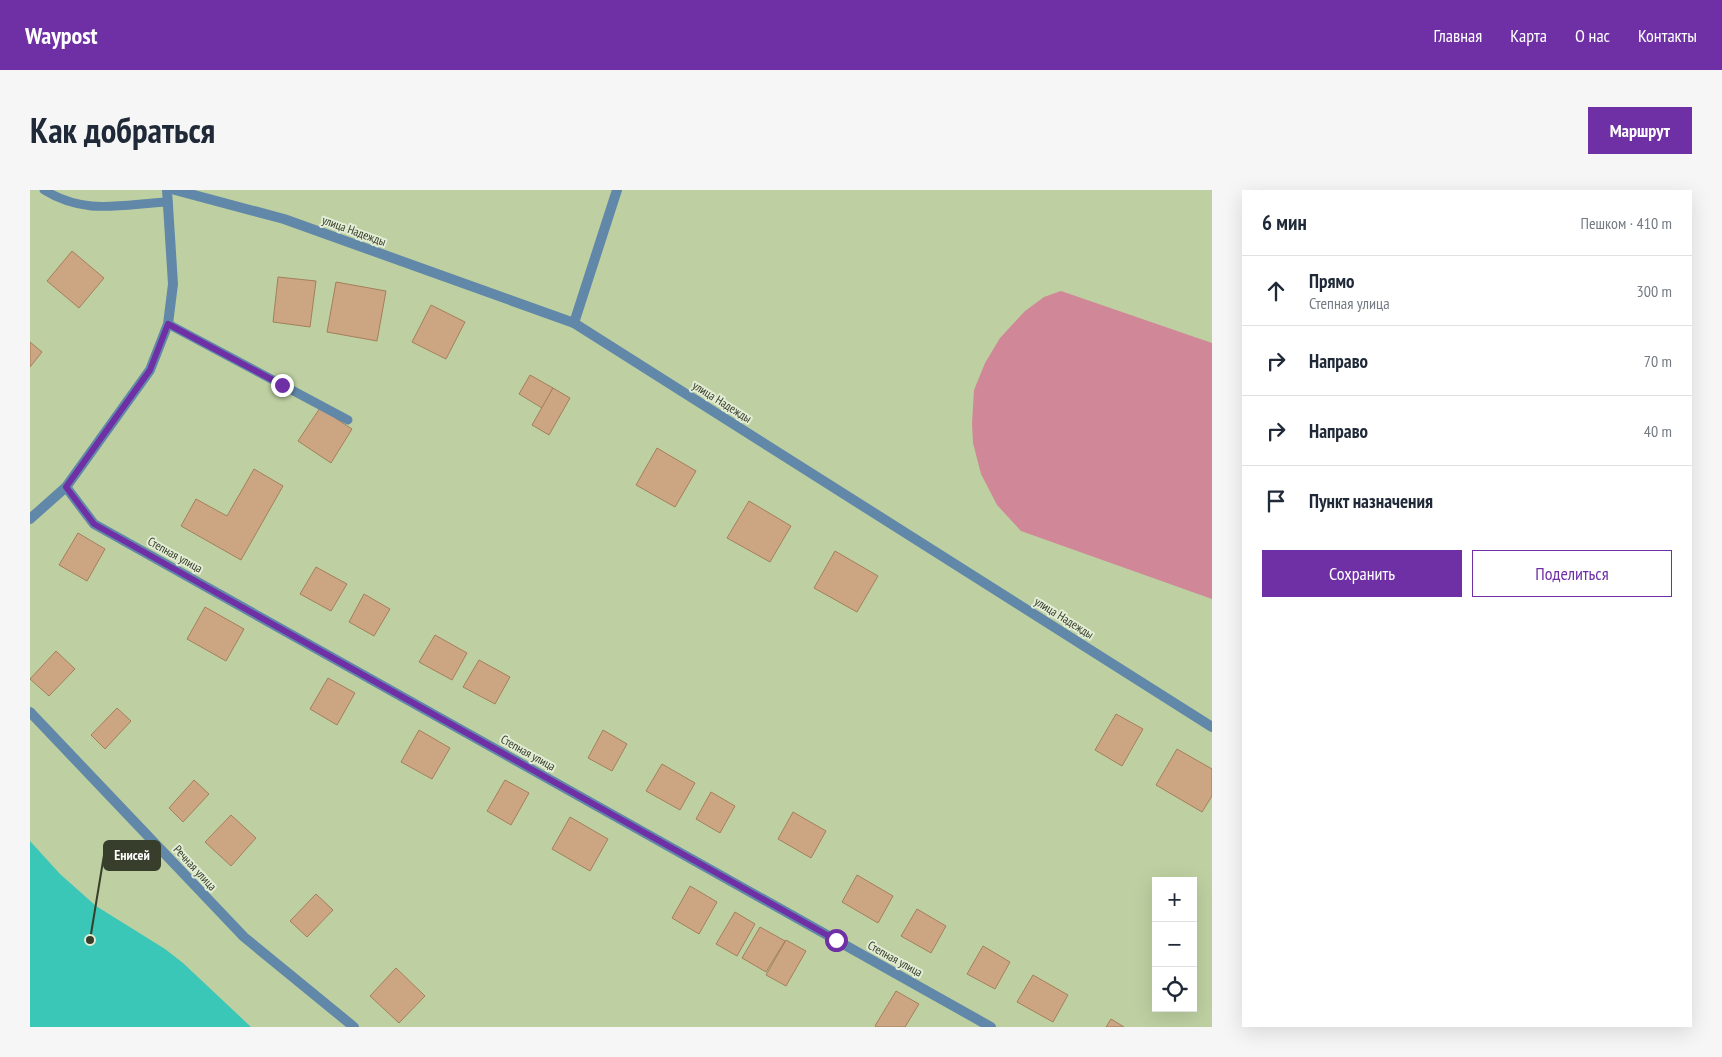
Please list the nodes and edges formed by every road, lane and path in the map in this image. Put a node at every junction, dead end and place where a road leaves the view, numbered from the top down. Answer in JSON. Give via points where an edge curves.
{"nodes":[{"id":1,"x":44,"y":190,"type":"edge"},
{"id":2,"x":167,"y":190,"type":"edge"},
{"id":3,"x":175,"y":190,"type":"edge"},
{"id":4,"x":617,"y":190,"type":"edge"},
{"id":5,"x":168,"y":202,"type":"junction"},
{"id":6,"x":574,"y":323,"type":"junction"},
{"id":7,"x":168,"y":324,"type":"junction"},
{"id":8,"x":348,"y":420,"type":"dead end"},
{"id":9,"x":66,"y":487,"type":"junction"},
{"id":10,"x":30,"y":519,"type":"edge"},
{"id":11,"x":30,"y":712,"type":"edge"},
{"id":12,"x":1212,"y":727,"type":"edge"},
{"id":13,"x":354,"y":1027,"type":"edge"},
{"id":14,"x":991,"y":1027,"type":"edge"}],
"edges":[{"from":1,"to":5,"type":"lane","via":[[82,206],[118,207]]},
{"from":2,"to":5,"type":"street"},
{"from":3,"to":6,"type":"street","name":"улица Надежды","via":[[284,219]]},
{"from":4,"to":6,"type":"street"},
{"from":5,"to":7,"type":"street","via":[[173,284]]},
{"from":6,"to":12,"type":"street","name":"улица Надежды"},
{"from":7,"to":8,"type":"lane"},
{"from":7,"to":9,"type":"street","via":[[150,370]]},
{"from":9,"to":10,"type":"street"},
{"from":9,"to":14,"type":"street","name":"Степная улица","via":[[94,524]]},
{"from":11,"to":13,"type":"street","name":"Речная улица","via":[[244,937]]}]}
